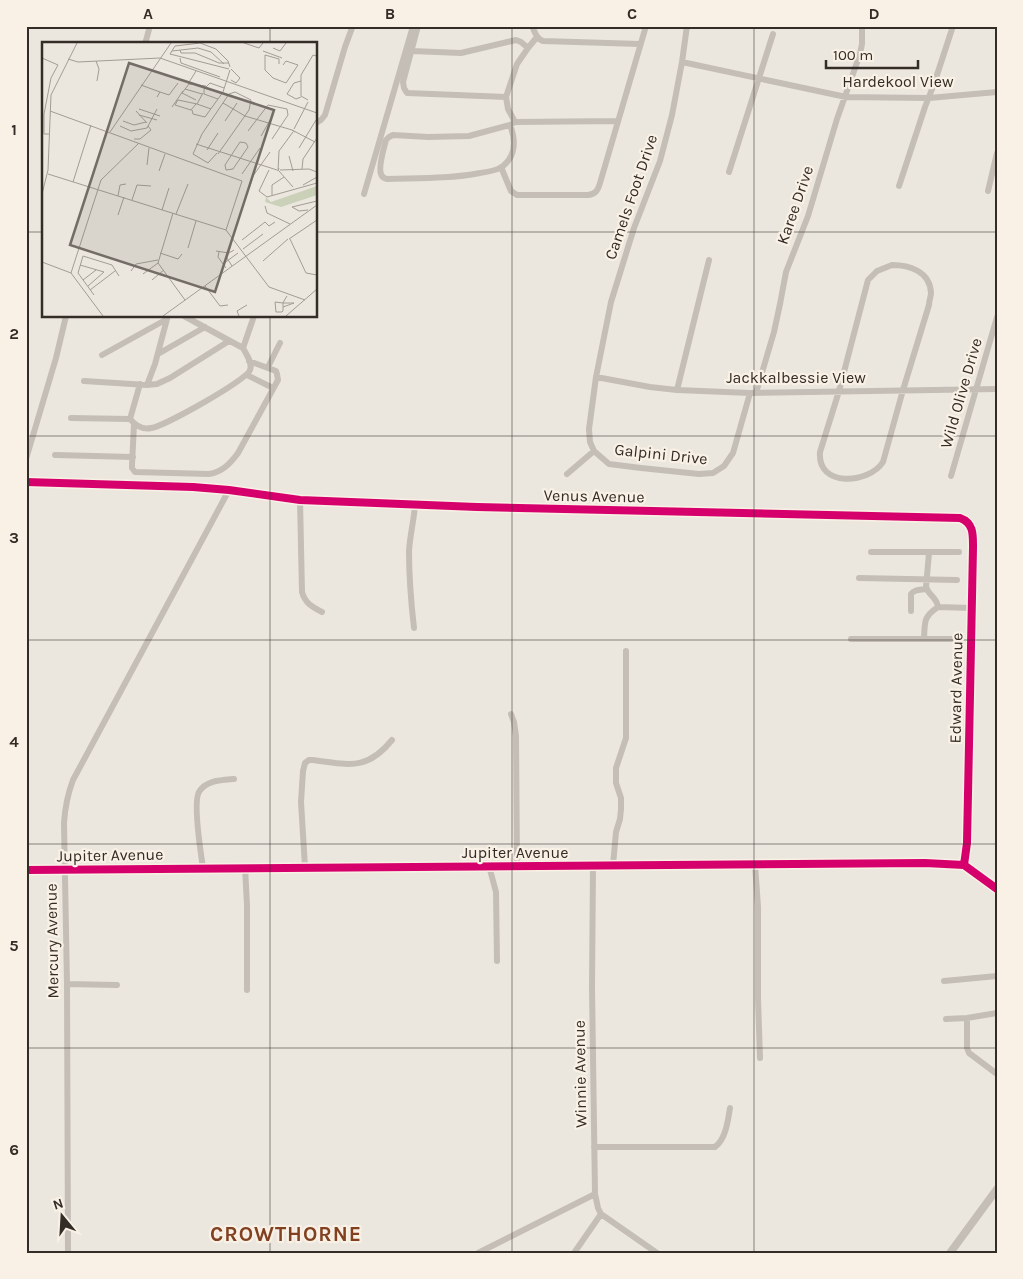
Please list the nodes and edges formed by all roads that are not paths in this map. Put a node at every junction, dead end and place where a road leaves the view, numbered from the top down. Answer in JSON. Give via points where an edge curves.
{"nodes":[{"id":1,"x":150,"y":26,"type":"edge"},
{"id":2,"x":413,"y":26,"type":"edge"},
{"id":3,"x":418,"y":26,"type":"edge"},
{"id":4,"x":532,"y":26,"type":"edge"},
{"id":5,"x":646,"y":26,"type":"edge"},
{"id":6,"x":687,"y":26,"type":"edge"},
{"id":7,"x":862,"y":26,"type":"edge"},
{"id":8,"x":953,"y":26,"type":"edge"},
{"id":9,"x":352,"y":28,"type":"dead end"},
{"id":10,"x":773,"y":34,"type":"dead end"},
{"id":11,"x":537,"y":37,"type":"junction"},
{"id":12,"x":146,"y":42,"type":"edge"},
{"id":13,"x":640,"y":44,"type":"junction"},
{"id":14,"x":528,"y":48,"type":"junction"},
{"id":15,"x":412,"y":51,"type":"junction"},
{"id":16,"x":682,"y":62,"type":"junction"},
{"id":17,"x":758,"y":78,"type":"junction"},
{"id":18,"x":997,"y":92,"type":"edge"},
{"id":19,"x":506,"y":97,"type":"junction"},
{"id":20,"x":846,"y":97,"type":"junction"},
{"id":21,"x":929,"y":98,"type":"junction"},
{"id":22,"x":618,"y":121,"type":"junction"},
{"id":23,"x":318,"y":122,"type":"edge"},
{"id":24,"x":513,"y":123,"type":"junction"},
{"id":25,"x":997,"y":153,"type":"edge"},
{"id":26,"x":501,"y":167,"type":"junction"},
{"id":27,"x":729,"y":172,"type":"dead end"},
{"id":28,"x":899,"y":186,"type":"dead end"},
{"id":29,"x":988,"y":191,"type":"dead end"},
{"id":30,"x":364,"y":194,"type":"dead end"},
{"id":31,"x":709,"y":260,"type":"dead end"},
{"id":32,"x":997,"y":317,"type":"edge"},
{"id":33,"x":66,"y":318,"type":"edge"},
{"id":34,"x":167,"y":318,"type":"edge"},
{"id":35,"x":188,"y":318,"type":"edge"},
{"id":36,"x":253,"y":318,"type":"edge"},
{"id":37,"x":204,"y":327,"type":"junction"},
{"id":38,"x":230,"y":341,"type":"junction"},
{"id":39,"x":280,"y":343,"type":"dead end"},
{"id":40,"x":243,"y":348,"type":"junction"},
{"id":41,"x":102,"y":354,"type":"dead end"},
{"id":42,"x":158,"y":354,"type":"junction"},
{"id":43,"x":249,"y":361,"type":"junction"},
{"id":44,"x":268,"y":367,"type":"junction"},
{"id":45,"x":247,"y":374,"type":"junction"},
{"id":46,"x":596,"y":377,"type":"junction"},
{"id":47,"x":84,"y":380,"type":"dead end"},
{"id":48,"x":143,"y":384,"type":"junction"},
{"id":49,"x":273,"y":388,"type":"junction"},
{"id":50,"x":975,"y":389,"type":"junction"},
{"id":51,"x":997,"y":389,"type":"edge"},
{"id":52,"x":677,"y":390,"type":"junction"},
{"id":53,"x":903,"y":390,"type":"junction"},
{"id":54,"x":839,"y":391,"type":"junction"},
{"id":55,"x":753,"y":393,"type":"junction"},
{"id":56,"x":71,"y":418,"type":"dead end"},
{"id":57,"x":132,"y":422,"type":"junction"},
{"id":58,"x":594,"y":451,"type":"junction"},
{"id":59,"x":55,"y":455,"type":"dead end"},
{"id":60,"x":132,"y":457,"type":"junction"},
{"id":61,"x":26,"y":459,"type":"edge"},
{"id":62,"x":567,"y":474,"type":"dead end"},
{"id":63,"x":951,"y":476,"type":"dead end"},
{"id":64,"x":26,"y":482,"type":"edge"},
{"id":65,"x":229,"y":490,"type":"junction"},
{"id":66,"x":300,"y":500,"type":"junction"},
{"id":67,"x":415,"y":505,"type":"junction"},
{"id":68,"x":960,"y":518,"type":"joint"},
{"id":69,"x":871,"y":552,"type":"dead end"},
{"id":70,"x":929,"y":552,"type":"junction"},
{"id":71,"x":959,"y":552,"type":"dead end"},
{"id":72,"x":859,"y":578,"type":"dead end"},
{"id":73,"x":926,"y":580,"type":"junction"},
{"id":74,"x":957,"y":580,"type":"dead end"},
{"id":75,"x":926,"y":589,"type":"junction"},
{"id":76,"x":938,"y":607,"type":"junction"},
{"id":77,"x":971,"y":608,"type":"junction"},
{"id":78,"x":911,"y":611,"type":"dead end"},
{"id":79,"x":322,"y":612,"type":"dead end"},
{"id":80,"x":414,"y":628,"type":"dead end"},
{"id":81,"x":851,"y":639,"type":"dead end"},
{"id":82,"x":924,"y":639,"type":"junction"},
{"id":83,"x":954,"y":639,"type":"dead end"},
{"id":84,"x":626,"y":651,"type":"dead end"},
{"id":85,"x":511,"y":714,"type":"dead end"},
{"id":86,"x":392,"y":740,"type":"dead end"},
{"id":87,"x":234,"y":779,"type":"dead end"},
{"id":88,"x":755,"y":864,"type":"junction"},
{"id":89,"x":613,"y":865,"type":"junction"},
{"id":90,"x":964,"y":865,"type":"junction"},
{"id":91,"x":489,"y":866,"type":"junction"},
{"id":92,"x":517,"y":866,"type":"junction"},
{"id":93,"x":593,"y":866,"type":"junction"},
{"id":94,"x":245,"y":867,"type":"junction"},
{"id":95,"x":305,"y":867,"type":"junction"},
{"id":96,"x":203,"y":868,"type":"junction"},
{"id":97,"x":65,"y":869,"type":"junction"},
{"id":98,"x":26,"y":870,"type":"edge"},
{"id":99,"x":997,"y":889,"type":"edge"},
{"id":100,"x":496,"y":961,"type":"dead end"},
{"id":101,"x":997,"y":976,"type":"edge"},
{"id":102,"x":944,"y":982,"type":"dead end"},
{"id":103,"x":67,"y":984,"type":"junction"},
{"id":104,"x":118,"y":984,"type":"dead end"},
{"id":105,"x":247,"y":990,"type":"dead end"},
{"id":106,"x":997,"y":1013,"type":"edge"},
{"id":107,"x":946,"y":1018,"type":"dead end"},
{"id":108,"x":967,"y":1018,"type":"junction"},
{"id":109,"x":760,"y":1058,"type":"dead end"},
{"id":110,"x":997,"y":1074,"type":"edge"},
{"id":111,"x":730,"y":1108,"type":"dead end"},
{"id":112,"x":594,"y":1147,"type":"junction"},
{"id":113,"x":997,"y":1189,"type":"edge"},
{"id":114,"x":595,"y":1194,"type":"junction"},
{"id":115,"x":601,"y":1214,"type":"junction"},
{"id":116,"x":648,"y":1250,"type":"edge"},
{"id":117,"x":68,"y":1253,"type":"edge"},
{"id":118,"x":478,"y":1253,"type":"edge"},
{"id":119,"x":574,"y":1253,"type":"edge"},
{"id":120,"x":656,"y":1253,"type":"edge"},
{"id":121,"x":950,"y":1253,"type":"edge"}],
"edges":[{"from":1,"to":12,"type":"street"},
{"from":2,"to":30,"type":"street"},
{"from":3,"to":15,"type":"street"},
{"from":4,"to":11,"type":"street"},
{"from":5,"to":13,"type":"street"},
{"from":6,"to":16,"type":"street","name":"Camels Foot Drive"},
{"from":7,"to":20,"type":"street","name":"Karee Drive","via":[[860,54]]},
{"from":8,"to":21,"type":"street"},
{"from":9,"to":23,"type":"street","via":[[325,115]]},
{"from":10,"to":17,"type":"street"},
{"from":11,"to":13,"type":"street","via":[[545,41]]},
{"from":11,"to":14,"type":"street"},
{"from":13,"to":22,"type":"street"},
{"from":14,"to":15,"type":"street","via":[[516,40],[461,53]]},
{"from":14,"to":19,"type":"street","via":[[517,64]]},
{"from":15,"to":19,"type":"street","via":[[403,82],[409,94]]},
{"from":16,"to":17,"type":"street","name":"Hardekool View"},
{"from":16,"to":46,"type":"street","name":"Camels Foot Drive","via":[[660,161],[634,228],[611,302]]},
{"from":17,"to":20,"type":"street","name":"Hardekool View"},
{"from":17,"to":27,"type":"street"},
{"from":18,"to":21,"type":"street","name":"Hardekool View"},
{"from":19,"to":24,"type":"street"},
{"from":20,"to":21,"type":"street","name":"Hardekool View"},
{"from":20,"to":55,"type":"street","name":"Karee Drive","via":[[808,216],[786,272],[774,332]]},
{"from":21,"to":28,"type":"street"},
{"from":22,"to":24,"type":"street"},
{"from":22,"to":26,"type":"street","via":[[598,188],[592,195],[517,194],[511,191]]},
{"from":24,"to":26,"type":"street","via":[[514,148]]},
{"from":24,"to":26,"type":"street","via":[[469,136],[389,136],[380,169],[387,179],[447,178]]},
{"from":25,"to":29,"type":"street"},
{"from":31,"to":52,"type":"street"},
{"from":32,"to":50,"type":"street","name":"Wild Olive Drive"},
{"from":33,"to":61,"type":"street"},
{"from":34,"to":41,"type":"street"},
{"from":34,"to":42,"type":"street"},
{"from":35,"to":37,"type":"street"},
{"from":36,"to":40,"type":"street"},
{"from":37,"to":38,"type":"street"},
{"from":37,"to":42,"type":"street"},
{"from":38,"to":40,"type":"street"},
{"from":38,"to":48,"type":"street","via":[[170,378],[157,384]]},
{"from":39,"to":44,"type":"street"},
{"from":40,"to":43,"type":"street"},
{"from":42,"to":48,"type":"street"},
{"from":43,"to":44,"type":"street"},
{"from":43,"to":45,"type":"street","via":[[251,369]]},
{"from":44,"to":49,"type":"street","via":[[277,374],[278,380]]},
{"from":45,"to":49,"type":"street"},
{"from":45,"to":57,"type":"street","via":[[158,426],[148,429]]},
{"from":46,"to":52,"type":"street","name":"Jackkalbessie View"},
{"from":46,"to":58,"type":"street","name":"Galpini Drive","via":[[589,429]]},
{"from":47,"to":48,"type":"street"},
{"from":48,"to":57,"type":"street"},
{"from":49,"to":60,"type":"street","via":[[238,453],[219,471],[209,474],[137,472],[132,468]]},
{"from":50,"to":51,"type":"street","name":"Jackkalbessie View"},
{"from":50,"to":53,"type":"street","name":"Jackkalbessie View"},
{"from":50,"to":63,"type":"street","name":"Wild Olive Drive"},
{"from":52,"to":55,"type":"street","name":"Jackkalbessie View"},
{"from":53,"to":54,"type":"street","name":"Jackkalbessie View"},
{"from":53,"to":54,"type":"street","via":[[883,462],[877,470],[849,479],[829,474],[822,468],[820,458]]},
{"from":53,"to":54,"type":"street","via":[[931,293],[922,274],[913,268],[897,265],[882,268],[868,280]]},
{"from":54,"to":55,"type":"street","name":"Jackkalbessie View"},
{"from":55,"to":58,"type":"street","name":"Galpini Drive","via":[[733,453],[724,466],[713,473],[613,465]]},
{"from":56,"to":57,"type":"street"},
{"from":57,"to":60,"type":"street"},
{"from":58,"to":62,"type":"street"},
{"from":59,"to":60,"type":"street"},
{"from":64,"to":65,"type":"street","name":"Venus Avenue"},
{"from":65,"to":66,"type":"street","name":"Venus Avenue"},
{"from":65,"to":97,"type":"street","name":"Mercury Avenue","via":[[73,780],[65,805]]},
{"from":66,"to":67,"type":"street","name":"Venus Avenue"},
{"from":66,"to":79,"type":"street","via":[[302,592],[307,603]]},
{"from":67,"to":68,"type":"street","name":"Venus Avenue"},
{"from":67,"to":80,"type":"street","via":[[409,550]]},
{"from":68,"to":77,"type":"street","name":"Edward Avenue","via":[[966,520],[972,531]]},
{"from":69,"to":70,"type":"street"},
{"from":70,"to":71,"type":"street"},
{"from":70,"to":73,"type":"street"},
{"from":72,"to":73,"type":"street"},
{"from":73,"to":74,"type":"street"},
{"from":73,"to":75,"type":"street"},
{"from":75,"to":76,"type":"street"},
{"from":75,"to":78,"type":"street","via":[[912,592]]},
{"from":76,"to":77,"type":"street"},
{"from":76,"to":82,"type":"street","via":[[927,616]]},
{"from":77,"to":90,"type":"street","name":"Edward Avenue"},
{"from":81,"to":82,"type":"street"},
{"from":82,"to":83,"type":"street"},
{"from":84,"to":89,"type":"street","via":[[626,738],[616,768],[621,809]]},
{"from":85,"to":92,"type":"street","via":[[516,736]]},
{"from":86,"to":95,"type":"street","via":[[362,763],[349,765],[309,760],[305,763],[301,802]]},
{"from":87,"to":96,"type":"street","via":[[212,782],[197,795]]},
{"from":88,"to":89,"type":"street","name":"Jupiter Avenue"},
{"from":88,"to":90,"type":"street","name":"Jupiter Avenue"},
{"from":88,"to":109,"type":"street"},
{"from":89,"to":93,"type":"street","name":"Jupiter Avenue"},
{"from":90,"to":99,"type":"street"},
{"from":91,"to":92,"type":"street","name":"Jupiter Avenue"},
{"from":91,"to":95,"type":"street","name":"Jupiter Avenue"},
{"from":91,"to":100,"type":"street","via":[[496,892]]},
{"from":92,"to":93,"type":"street","name":"Jupiter Avenue"},
{"from":93,"to":112,"type":"street","name":"Winnie Avenue"},
{"from":94,"to":95,"type":"street","name":"Jupiter Avenue"},
{"from":94,"to":96,"type":"street","name":"Jupiter Avenue"},
{"from":94,"to":105,"type":"street"},
{"from":96,"to":97,"type":"street","name":"Jupiter Avenue"},
{"from":97,"to":98,"type":"street","name":"Jupiter Avenue"},
{"from":97,"to":103,"type":"street","name":"Mercury Avenue"},
{"from":101,"to":102,"type":"street"},
{"from":103,"to":104,"type":"street"},
{"from":103,"to":117,"type":"street","name":"Mercury Avenue"},
{"from":106,"to":108,"type":"street"},
{"from":107,"to":108,"type":"street"},
{"from":108,"to":110,"type":"street","via":[[969,1053]]},
{"from":111,"to":112,"type":"street","via":[[717,1146]]},
{"from":112,"to":114,"type":"street","name":"Winnie Avenue"},
{"from":113,"to":121,"type":"street"},
{"from":114,"to":115,"type":"street","name":"Winnie Avenue"},
{"from":114,"to":118,"type":"street"},
{"from":115,"to":116,"type":"street"},
{"from":115,"to":119,"type":"street"},
{"from":116,"to":120,"type":"street"}]}
